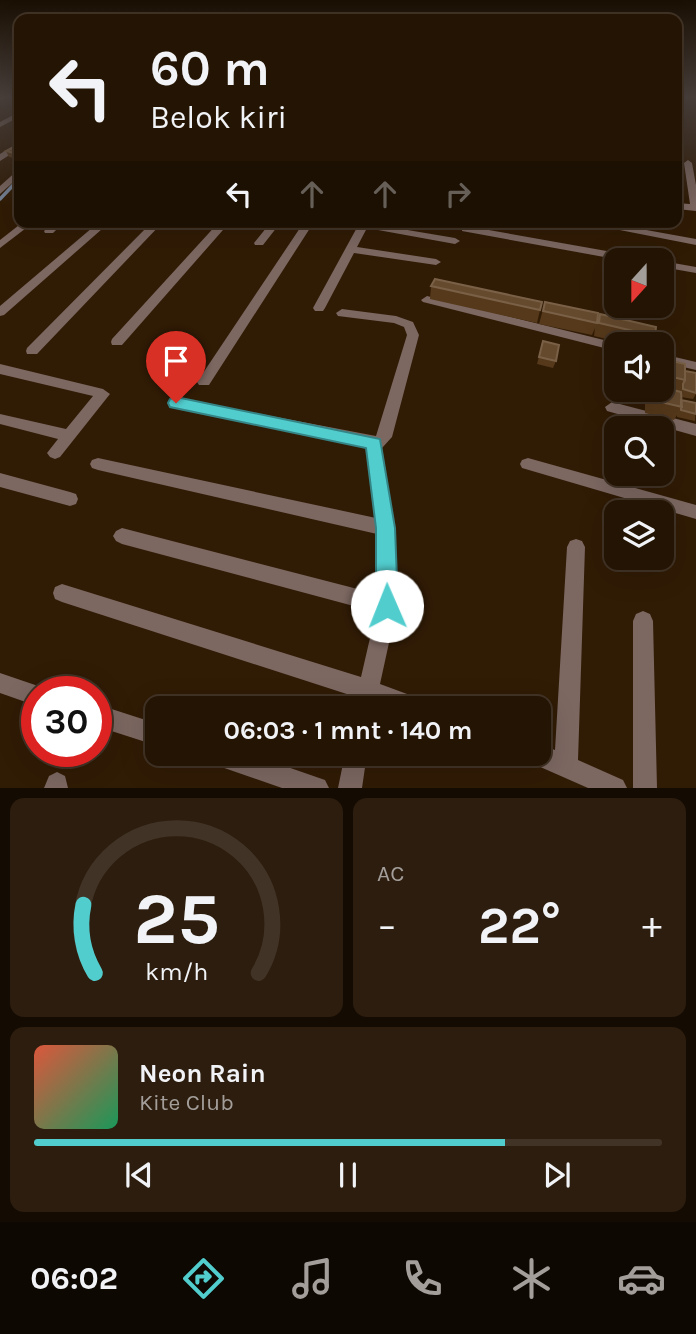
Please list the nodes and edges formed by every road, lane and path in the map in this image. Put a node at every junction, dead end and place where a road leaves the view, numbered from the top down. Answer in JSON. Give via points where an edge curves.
{"nodes":[{"id":1,"x":688,"y":163,"type":"dead end"},
{"id":2,"x":14,"y":177,"type":"edge"},
{"id":3,"x":0,"y":191,"type":"edge"},
{"id":4,"x":695,"y":208,"type":"edge"},
{"id":5,"x":21,"y":228,"type":"edge"},
{"id":6,"x":53,"y":228,"type":"edge"},
{"id":7,"x":98,"y":228,"type":"edge"},
{"id":8,"x":152,"y":228,"type":"edge"},
{"id":9,"x":220,"y":228,"type":"edge"},
{"id":10,"x":271,"y":228,"type":"edge"},
{"id":11,"x":305,"y":228,"type":"edge"},
{"id":12,"x":362,"y":228,"type":"edge"},
{"id":13,"x":390,"y":228,"type":"edge"},
{"id":14,"x":618,"y":228,"type":"edge"},
{"id":15,"x":466,"y":229,"type":"dead end"},
{"id":16,"x":50,"y":231,"type":"dead end"},
{"id":17,"x":455,"y":241,"type":"dead end"},
{"id":18,"x":696,"y":242,"type":"edge"},
{"id":19,"x":259,"y":243,"type":"dead end"},
{"id":20,"x":0,"y":245,"type":"edge"},
{"id":21,"x":351,"y":249,"type":"junction"},
{"id":22,"x":604,"y":254,"type":"edge"},
{"id":23,"x":436,"y":262,"type":"dead end"},
{"id":24,"x":674,"y":266,"type":"edge"},
{"id":25,"x":696,"y":270,"type":"edge"},
{"id":26,"x":426,"y":300,"type":"dead end"},
{"id":27,"x":318,"y":308,"type":"dead end"},
{"id":28,"x":0,"y":312,"type":"edge"},
{"id":29,"x":342,"y":313,"type":"dead end"},
{"id":30,"x":117,"y":342,"type":"dead end"},
{"id":31,"x":604,"y":344,"type":"edge"},
{"id":32,"x":32,"y":351,"type":"dead end"},
{"id":33,"x":674,"y":361,"type":"edge"},
{"id":34,"x":696,"y":366,"type":"edge"},
{"id":35,"x":0,"y":369,"type":"edge"},
{"id":36,"x":204,"y":382,"type":"dead end"},
{"id":37,"x":176,"y":403,"type":"dead end"},
{"id":38,"x":612,"y":407,"type":"dead end"},
{"id":39,"x":0,"y":419,"type":"edge"},
{"id":40,"x":696,"y":430,"type":"edge"},
{"id":41,"x":69,"y":436,"type":"junction"},
{"id":42,"x":374,"y":443,"type":"junction"},
{"id":43,"x":55,"y":453,"type":"dead end"},
{"id":44,"x":98,"y":464,"type":"dead end"},
{"id":45,"x":528,"y":464,"type":"dead end"},
{"id":46,"x":0,"y":480,"type":"edge"},
{"id":47,"x":70,"y":499,"type":"dead end"},
{"id":48,"x":696,"y":512,"type":"edge"},
{"id":49,"x":386,"y":528,"type":"junction"},
{"id":50,"x":122,"y":536,"type":"dead end"},
{"id":51,"x":576,"y":547,"type":"dead end"},
{"id":52,"x":62,"y":593,"type":"dead end"},
{"id":53,"x":387,"y":606,"type":"junction"},
{"id":54,"x":643,"y":621,"type":"dead end"},
{"id":55,"x":0,"y":683,"type":"edge"},
{"id":56,"x":21,"y":690,"type":"edge"},
{"id":57,"x":356,"y":696,"type":"edge"},
{"id":58,"x":366,"y":696,"type":"edge"},
{"id":59,"x":112,"y":720,"type":"edge"},
{"id":60,"x":145,"y":731,"type":"edge"},
{"id":61,"x":551,"y":759,"type":"edge"},
{"id":62,"x":566,"y":765,"type":"junction"},
{"id":63,"x":251,"y":766,"type":"edge"},
{"id":64,"x":354,"y":766,"type":"edge"},
{"id":65,"x":317,"y":788,"type":"edge"},
{"id":66,"x":350,"y":788,"type":"edge"},
{"id":67,"x":615,"y":788,"type":"edge"},
{"id":68,"x":645,"y":788,"type":"edge"}],
"edges":[{"from":1,"to":4,"type":"street"},
{"from":2,"to":3,"type":"street"},
{"from":5,"to":20,"type":"street"},
{"from":6,"to":16,"type":"street"},
{"from":7,"to":28,"type":"street"},
{"from":8,"to":32,"type":"street"},
{"from":9,"to":30,"type":"street"},
{"from":10,"to":19,"type":"street"},
{"from":11,"to":36,"type":"street"},
{"from":12,"to":21,"type":"street"},
{"from":13,"to":17,"type":"street"},
{"from":14,"to":18,"type":"street"},
{"from":15,"to":22,"type":"street"},
{"from":21,"to":23,"type":"street"},
{"from":21,"to":27,"type":"street"},
{"from":24,"to":25,"type":"street"},
{"from":26,"to":31,"type":"street"},
{"from":29,"to":42,"type":"street","via":[[396,320],[409,325],[413,335],[384,437]]},
{"from":33,"to":34,"type":"street"},
{"from":35,"to":41,"type":"street","via":[[103,394]]},
{"from":37,"to":42,"type":"street"},
{"from":38,"to":40,"type":"street"},
{"from":39,"to":41,"type":"street"},
{"from":41,"to":43,"type":"street"},
{"from":42,"to":49,"type":"street"},
{"from":44,"to":49,"type":"street"},
{"from":45,"to":48,"type":"street"},
{"from":46,"to":47,"type":"street"},
{"from":49,"to":53,"type":"street"},
{"from":50,"to":53,"type":"street"},
{"from":51,"to":62,"type":"street"},
{"from":52,"to":57,"type":"street"},
{"from":53,"to":58,"type":"street"},
{"from":54,"to":68,"type":"street"},
{"from":55,"to":56,"type":"street"},
{"from":59,"to":60,"type":"street"},
{"from":61,"to":62,"type":"street"},
{"from":62,"to":67,"type":"street"},
{"from":63,"to":65,"type":"street"},
{"from":64,"to":66,"type":"street"}]}
